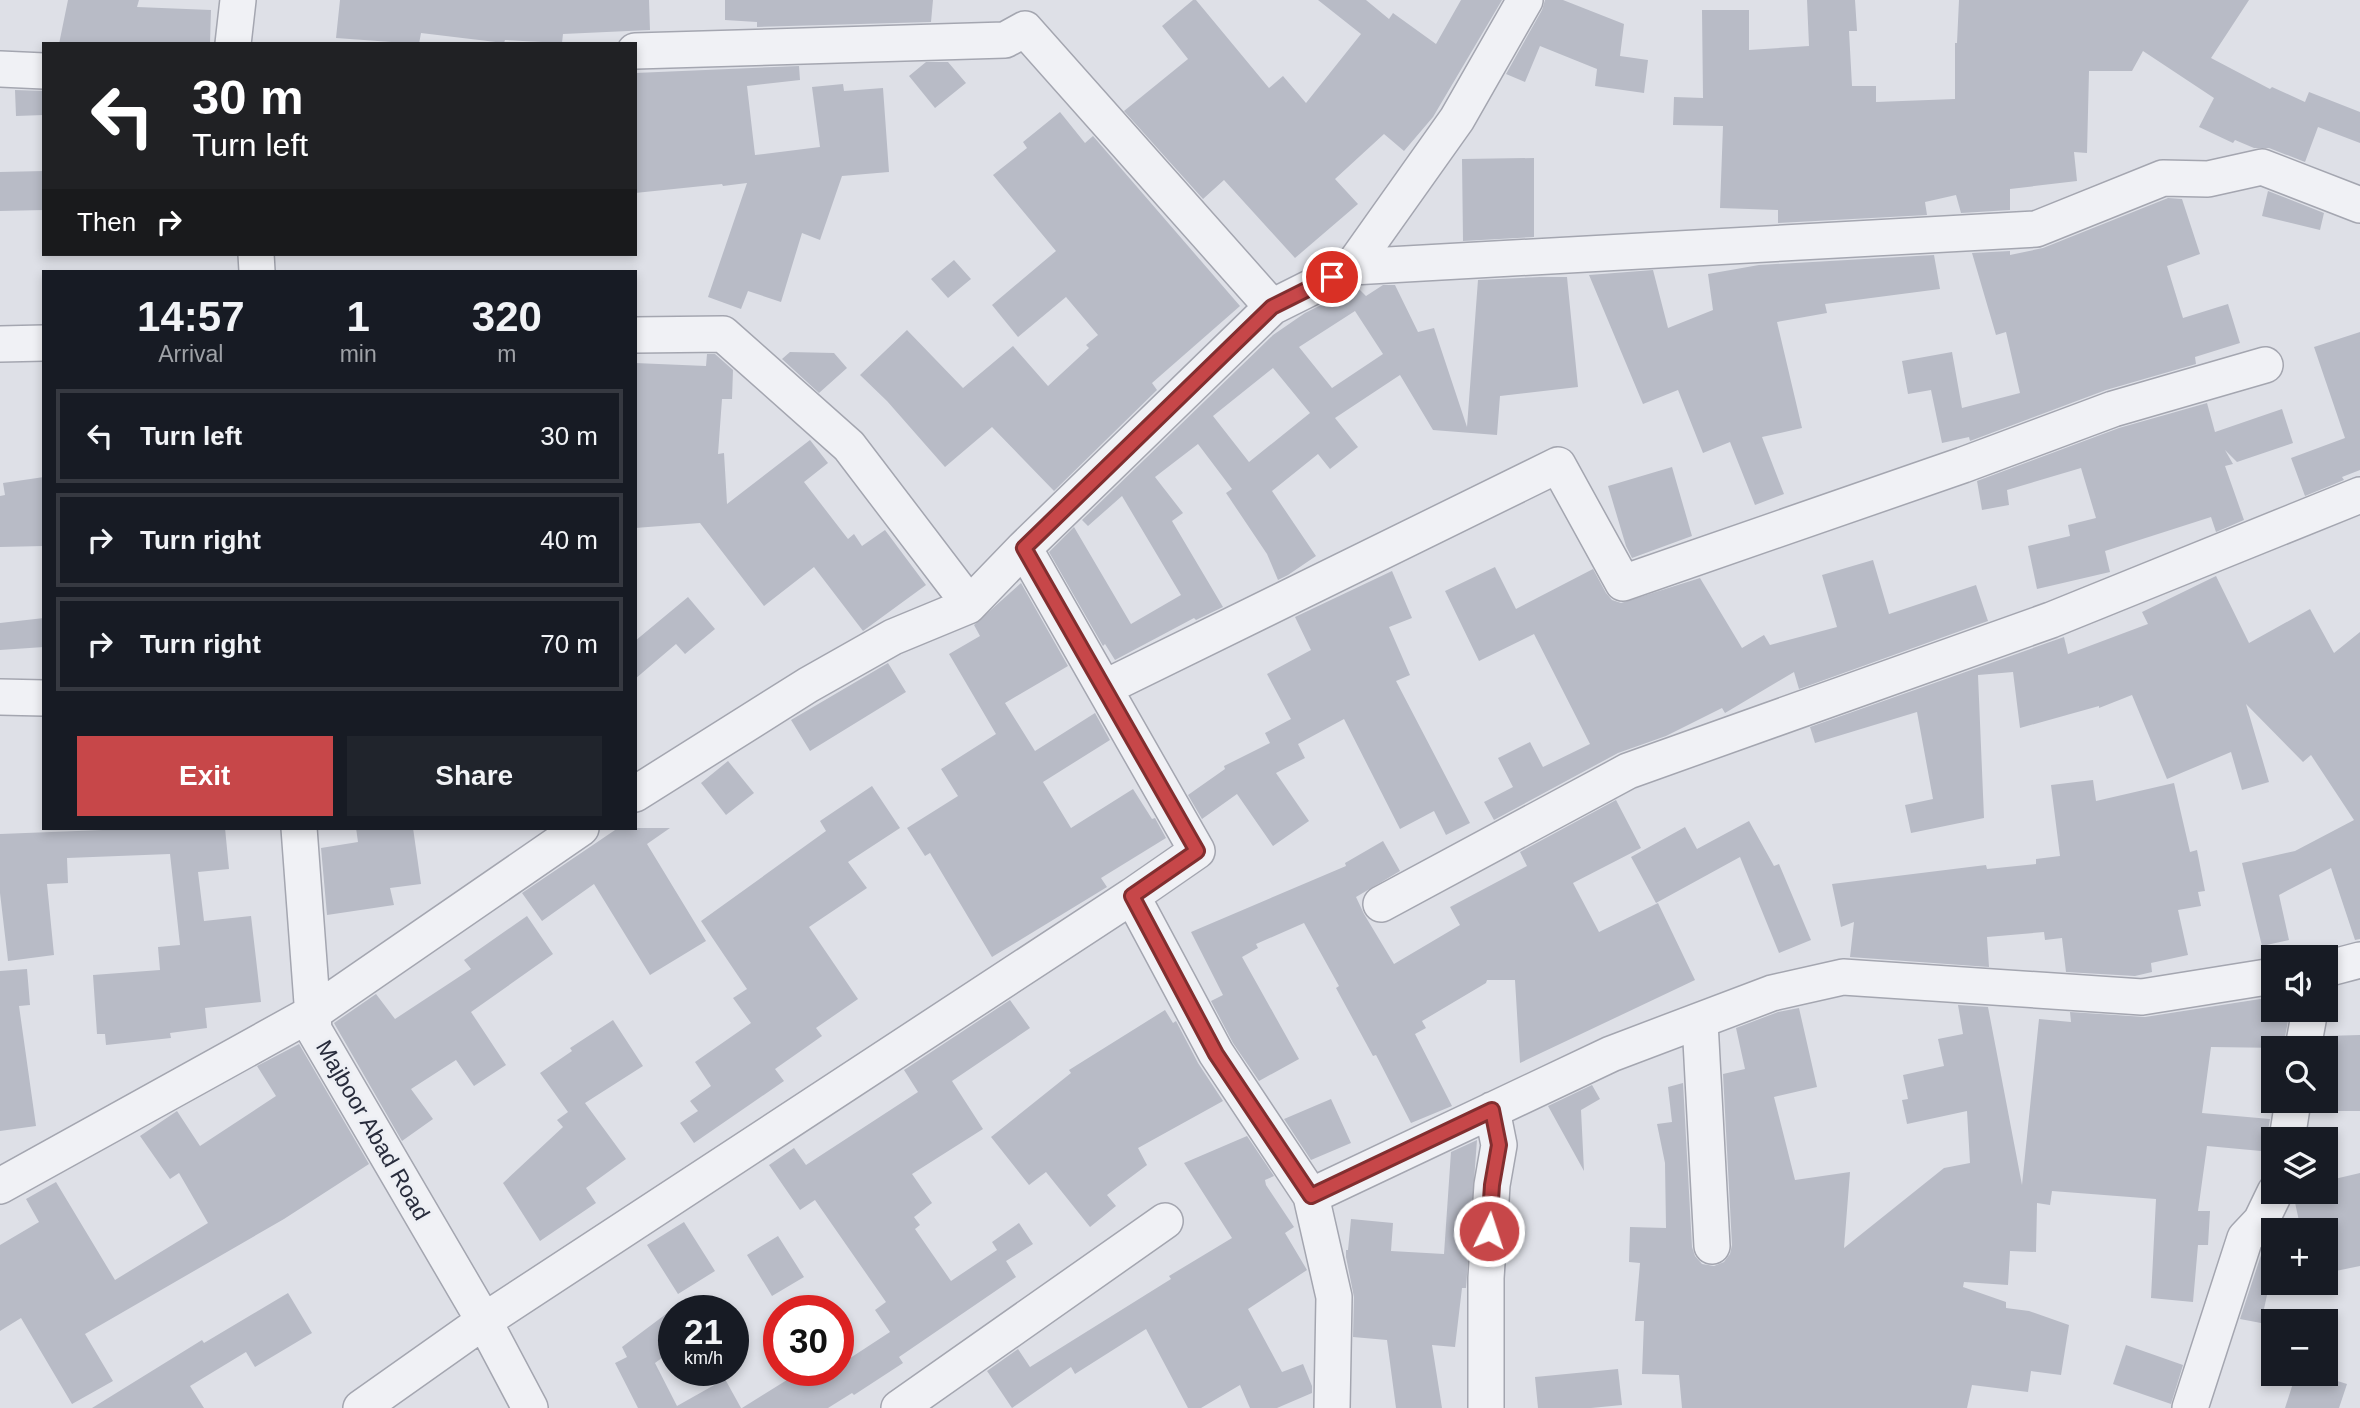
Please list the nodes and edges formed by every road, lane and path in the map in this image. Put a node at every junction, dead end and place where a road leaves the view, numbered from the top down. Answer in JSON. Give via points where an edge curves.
{"nodes":[{"id":1,"x":238,"y":0,"type":"edge"},
{"id":2,"x":1525,"y":0,"type":"edge"},
{"id":3,"x":233,"y":42,"type":"edge"},
{"id":4,"x":637,"y":51,"type":"edge"},
{"id":5,"x":0,"y":69,"type":"edge"},
{"id":6,"x":42,"y":71,"type":"edge"},
{"id":7,"x":2360,"y":205,"type":"edge"},
{"id":8,"x":1352,"y":267,"type":"junction"},
{"id":9,"x":1272,"y":307,"type":"junction"},
{"id":10,"x":637,"y":335,"type":"edge"},
{"id":11,"x":42,"y":343,"type":"edge"},
{"id":12,"x":0,"y":344,"type":"edge"},
{"id":13,"x":2265,"y":365,"type":"dead end"},
{"id":14,"x":2360,"y":495,"type":"edge"},
{"id":15,"x":1024,"y":548,"type":"junction"},
{"id":16,"x":968,"y":606,"type":"junction"},
{"id":17,"x":1104,"y":688,"type":"junction"},
{"id":18,"x":0,"y":698,"type":"edge"},
{"id":19,"x":42,"y":698,"type":"edge"},
{"id":20,"x":637,"y":793,"type":"edge"},
{"id":21,"x":299,"y":830,"type":"edge"},
{"id":22,"x":578,"y":830,"type":"edge"},
{"id":23,"x":1132,"y":896,"type":"junction"},
{"id":24,"x":1381,"y":904,"type":"dead end"},
{"id":25,"x":2360,"y":960,"type":"edge"},
{"id":26,"x":2338,"y":966,"type":"edge"},
{"id":27,"x":2261,"y":978,"type":"edge"},
{"id":28,"x":314,"y":1012,"type":"junction"},
{"id":29,"x":1700,"y":1022,"type":"junction"},
{"id":30,"x":1492,"y":1110,"type":"junction"},
{"id":31,"x":0,"y":1186,"type":"edge"},
{"id":32,"x":1311,"y":1196,"type":"junction"},
{"id":33,"x":2269,"y":1204,"type":"edge"},
{"id":34,"x":1165,"y":1221,"type":"dead end"},
{"id":35,"x":1712,"y":1246,"type":"dead end"},
{"id":36,"x":484,"y":1321,"type":"junction"},
{"id":37,"x":361,"y":1408,"type":"edge"},
{"id":38,"x":530,"y":1408,"type":"edge"},
{"id":39,"x":899,"y":1408,"type":"edge"},
{"id":40,"x":1332,"y":1408,"type":"edge"},
{"id":41,"x":1486,"y":1408,"type":"edge"},
{"id":42,"x":2190,"y":1408,"type":"edge"}],
"edges":[{"from":1,"to":3,"type":"street"},
{"from":2,"to":8,"type":"street","via":[[1457,120]]},
{"from":4,"to":9,"type":"street","via":[[1005,40],[1025,30]]},
{"from":5,"to":6,"type":"street"},
{"from":7,"to":8,"type":"street","via":[[2262,167],[2208,179],[2163,178],[2036,229]]},
{"from":8,"to":9,"type":"street"},
{"from":9,"to":15,"type":"street"},
{"from":10,"to":16,"type":"street","via":[[723,334],[849,446]]},
{"from":11,"to":12,"type":"street"},
{"from":13,"to":17,"type":"street","via":[[2113,409],[1623,583],[1558,465]]},
{"from":14,"to":24,"type":"street","via":[[2051,620],[1628,772]]},
{"from":15,"to":16,"type":"street"},
{"from":15,"to":17,"type":"street"},
{"from":16,"to":20,"type":"street","via":[[893,637]]},
{"from":17,"to":23,"type":"street","via":[[1197,851]]},
{"from":18,"to":19,"type":"street"},
{"from":21,"to":28,"type":"street","name":"Majboor Abad Road"},
{"from":22,"to":28,"type":"street"},
{"from":23,"to":32,"type":"street","via":[[1216,1054]]},
{"from":23,"to":36,"type":"street"},
{"from":25,"to":26,"type":"street"},
{"from":27,"to":29,"type":"street","via":[[2142,997],[1843,977],[1772,993]]},
{"from":28,"to":31,"type":"street"},
{"from":28,"to":36,"type":"street","name":"Majboor Abad Road","via":[[314,1030]]},
{"from":29,"to":30,"type":"street","via":[[1611,1054]]},
{"from":29,"to":35,"type":"street"},
{"from":30,"to":32,"type":"street"},
{"from":30,"to":41,"type":"street","via":[[1499,1145],[1486,1278]]},
{"from":32,"to":40,"type":"street","via":[[1334,1297]]},
{"from":33,"to":42,"type":"street","via":[[2245,1238]]},
{"from":34,"to":39,"type":"street"},
{"from":36,"to":37,"type":"street"},
{"from":36,"to":38,"type":"street","name":"Majboor Abad Road"}]}
